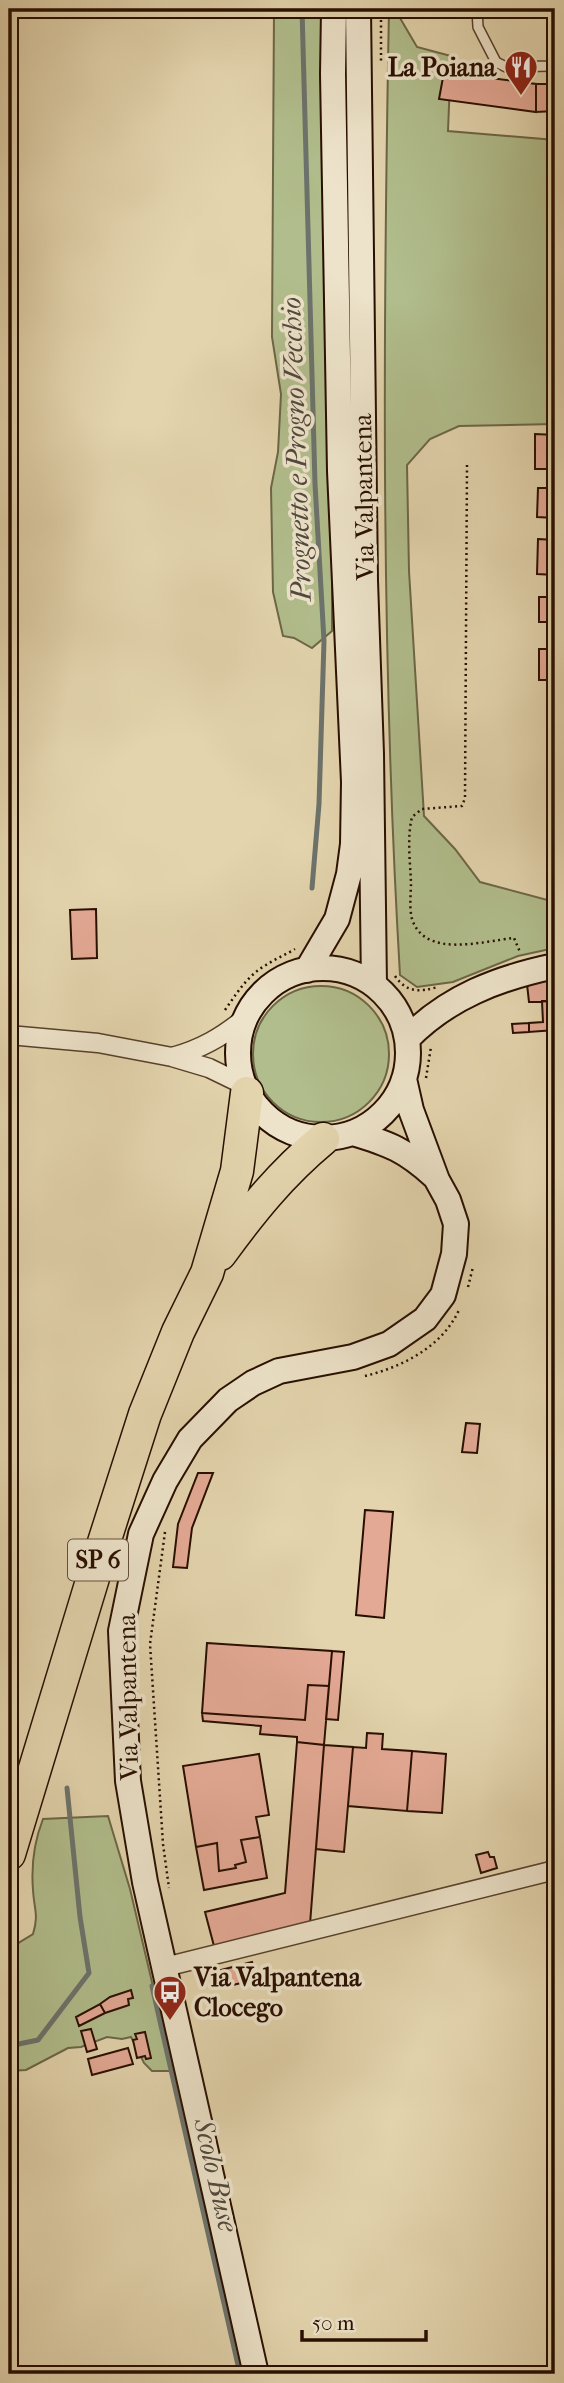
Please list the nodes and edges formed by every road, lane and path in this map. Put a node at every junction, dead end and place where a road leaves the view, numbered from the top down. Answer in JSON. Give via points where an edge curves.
{"nodes":[{"id":1,"x":334,"y":9,"type":"edge"},
{"id":2,"x":358,"y":9,"type":"edge"},
{"id":3,"x":477,"y":9,"type":"edge"},
{"id":4,"x":555,"y":44,"type":"edge"},
{"id":5,"x":467,"y":465,"type":"dead end"},
{"id":6,"x":302,"y":944,"type":"dead end"},
{"id":7,"x":555,"y":965,"type":"edge"},
{"id":8,"x":307,"y":970,"type":"junction"},
{"id":9,"x":529,"y":971,"type":"junction"},
{"id":10,"x":382,"y":994,"type":"junction"},
{"id":11,"x":453,"y":1001,"type":"junction"},
{"id":12,"x":219,"y":1017,"type":"dead end"},
{"id":13,"x":245,"y":1018,"type":"junction"},
{"id":14,"x":9,"y":1035,"type":"edge"},
{"id":15,"x":407,"y":1039,"type":"junction"},
{"id":16,"x":433,"y":1043,"type":"dead end"},
{"id":17,"x":172,"y":1057,"type":"junction"},
{"id":18,"x":415,"y":1083,"type":"junction"},
{"id":19,"x":246,"y":1089,"type":"junction"},
{"id":20,"x":338,"y":1136,"type":"junction"},
{"id":21,"x":437,"y":1180,"type":"junction"},
{"id":22,"x":474,"y":1261,"type":"dead end"},
{"id":23,"x":207,"y":1273,"type":"junction"},
{"id":24,"x":467,"y":1291,"type":"dead end"},
{"id":25,"x":462,"y":1303,"type":"dead end"},
{"id":26,"x":358,"y":1378,"type":"dead end"},
{"id":27,"x":166,"y":1527,"type":"dead end"},
{"id":28,"x":9,"y":1854,"type":"edge"},
{"id":29,"x":555,"y":1870,"type":"edge"},
{"id":30,"x":170,"y":1897,"type":"dead end"},
{"id":31,"x":165,"y":1967,"type":"junction"},
{"id":32,"x":256,"y":2374,"type":"edge"}],
"edges":[{"from":1,"to":8,"type":"main road","name":"Via Valpantena","via":[[340,471],[353,819],[349,874],[337,919]]},
{"from":2,"to":10,"type":"main road","name":"Via Valpantena","via":[[365,581]]},
{"from":3,"to":4,"type":"lane","via":[[478,27],[486,44],[496,62],[506,67],[550,66]]},
{"from":5,"to":9,"type":"path","via":[[465,798],[462,806],[422,809],[412,817],[411,918],[427,939],[445,945],[514,938]]},
{"from":6,"to":12,"type":"path","via":[[251,976]]},
{"from":7,"to":9,"type":"main road"},
{"from":8,"to":10,"type":"main road","name":"Via Valpantena","via":[[353,974]]},
{"from":8,"to":13,"type":"main road","name":"Via Valpantena","via":[[270,987]]},
{"from":9,"to":11,"type":"main road"},
{"from":10,"to":11,"type":"main road","via":[[423,1007]]},
{"from":10,"to":15,"type":"main road","name":"Via Valpantena","via":[[401,1020]]},
{"from":11,"to":15,"type":"main road"},
{"from":13,"to":17,"type":"street","via":[[195,1051]]},
{"from":13,"to":19,"type":"main road","name":"Via Valpantena","via":[[237,1052]]},
{"from":14,"to":17,"type":"street","via":[[98,1043]]},
{"from":15,"to":18,"type":"main road","name":"Via Valpantena"},
{"from":16,"to":18,"type":"path"},
{"from":17,"to":19,"type":"street","via":[[209,1068]]},
{"from":18,"to":20,"type":"main road","name":"Via Valpantena","via":[[370,1124]]},
{"from":18,"to":21,"type":"main road","name":"Via Valpantena","via":[[411,1110]]},
{"from":19,"to":20,"type":"main road","name":"Via Valpantena","via":[[263,1114],[279,1126],[301,1136]]},
{"from":19,"to":23,"type":"highway","name":"Via Valpantena","via":[[237,1171]]},
{"from":20,"to":21,"type":"main road","name":"Via Valpantena","via":[[386,1143],[412,1156]]},
{"from":20,"to":23,"type":"highway","name":"Via Valpantena","via":[[293,1163]]},
{"from":21,"to":31,"type":"main road","name":"Via Valpantena","via":[[456,1224],[454,1254],[443,1294],[425,1320],[389,1345],[279,1371],[228,1400],[190,1439],[164,1481],[141,1534],[121,1631],[123,1710],[128,1781]]},
{"from":22,"to":24,"type":"path"},
{"from":23,"to":28,"type":"highway","number":"SP 6","via":[[145,1414]]},
{"from":25,"to":26,"type":"path","via":[[444,1333],[425,1350],[386,1371]]},
{"from":27,"to":30,"type":"path","via":[[150,1644]]},
{"from":29,"to":31,"type":"street"},
{"from":31,"to":32,"type":"main road","name":"Via Valpantena"}]}
